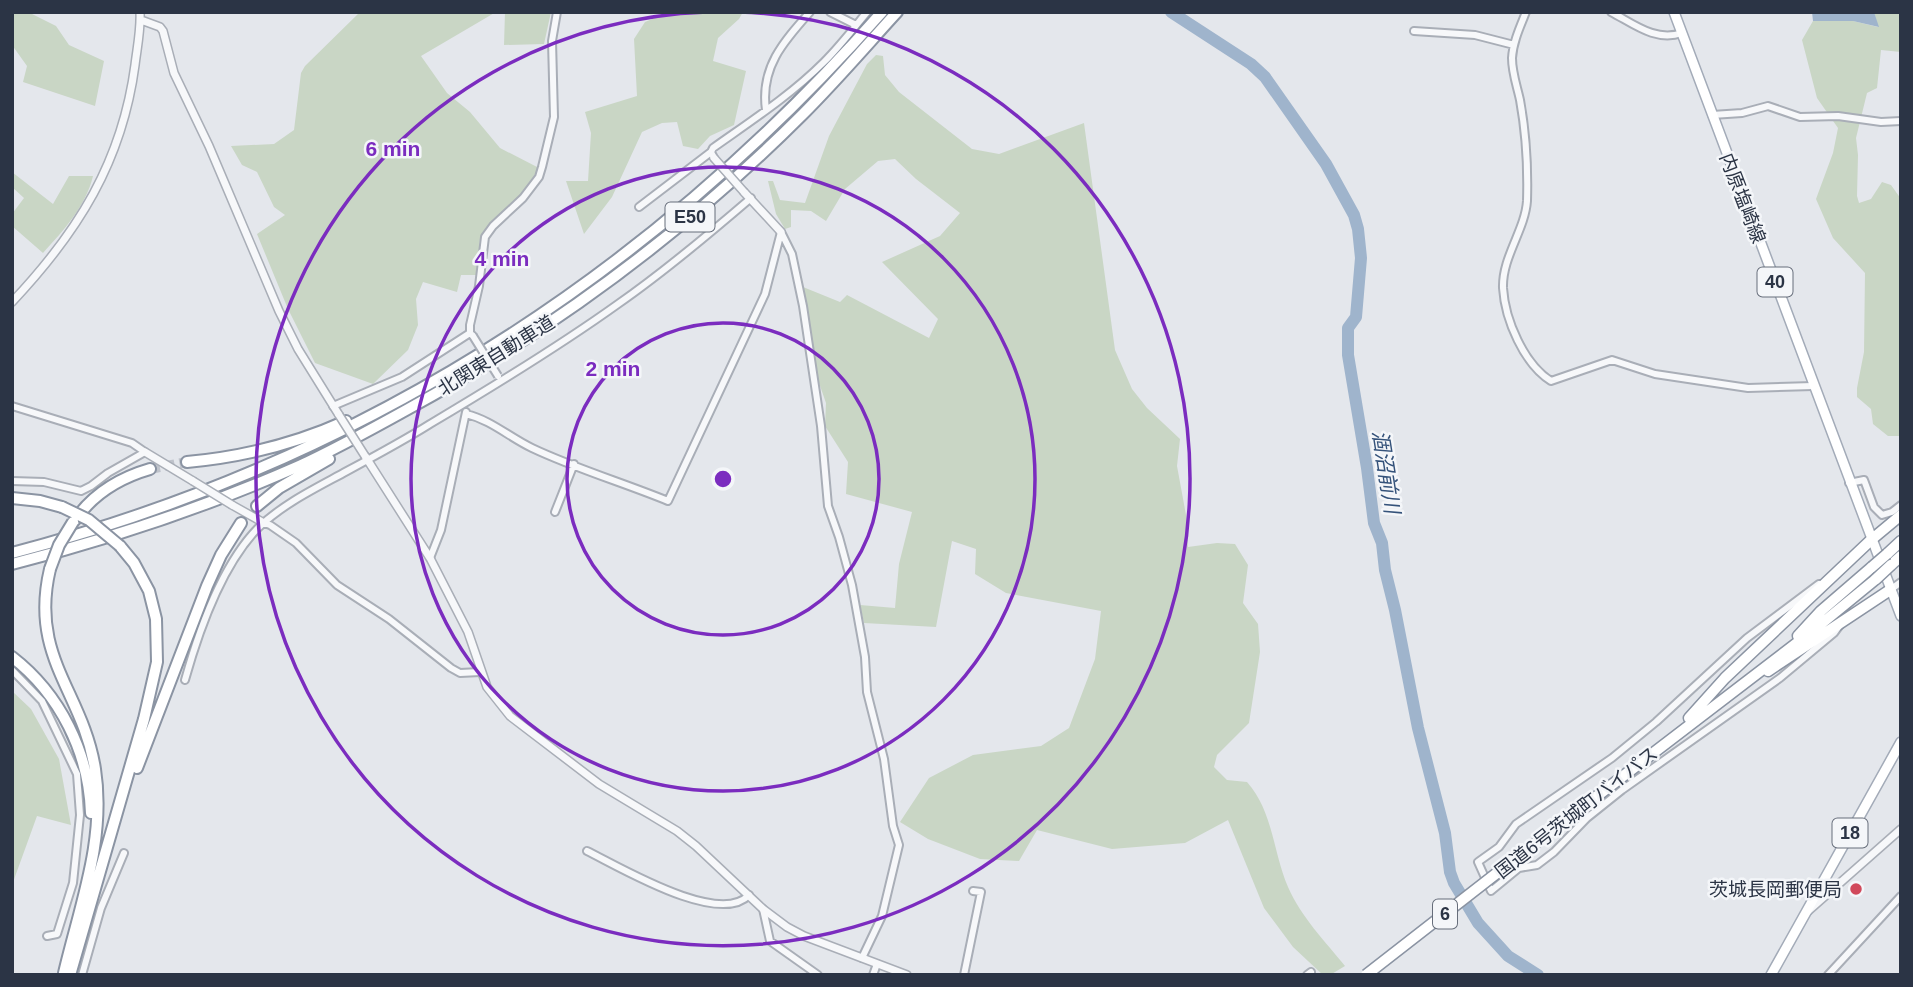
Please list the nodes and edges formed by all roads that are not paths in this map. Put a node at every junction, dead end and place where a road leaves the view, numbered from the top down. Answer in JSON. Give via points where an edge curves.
{"nodes":[{"id":1,"x":557,"y":12,"type":"edge"},
{"id":2,"x":810,"y":12,"type":"edge"},
{"id":3,"x":830,"y":12,"type":"edge"},
{"id":4,"x":867,"y":12,"type":"edge"},
{"id":5,"x":882,"y":12,"type":"edge"},
{"id":6,"x":897,"y":12,"type":"edge"},
{"id":7,"x":1526,"y":12,"type":"edge"},
{"id":8,"x":1611,"y":12,"type":"edge"},
{"id":9,"x":1674,"y":12,"type":"edge"},
{"id":10,"x":140,"y":16,"type":"edge"},
{"id":11,"x":856,"y":25,"type":"junction"},
{"id":12,"x":1414,"y":31,"type":"dead end"},
{"id":13,"x":1682,"y":33,"type":"junction"},
{"id":14,"x":1514,"y":45,"type":"junction"},
{"id":15,"x":766,"y":110,"type":"junction"},
{"id":16,"x":1712,"y":115,"type":"junction"},
{"id":17,"x":1901,"y":121,"type":"edge"},
{"id":18,"x":712,"y":155,"type":"junction"},
{"id":19,"x":751,"y":198,"type":"junction"},
{"id":20,"x":639,"y":207,"type":"dead end"},
{"id":21,"x":781,"y":232,"type":"junction"},
{"id":22,"x":12,"y":302,"type":"edge"},
{"id":23,"x":472,"y":334,"type":"junction"},
{"id":24,"x":472,"y":360,"type":"junction"},
{"id":25,"x":499,"y":378,"type":"junction"},
{"id":26,"x":451,"y":385,"type":"junction"},
{"id":27,"x":1813,"y":386,"type":"junction"},
{"id":28,"x":466,"y":403,"type":"junction"},
{"id":29,"x":12,"y":406,"type":"edge"},
{"id":30,"x":333,"y":406,"type":"junction"},
{"id":31,"x":466,"y":414,"type":"junction"},
{"id":32,"x":145,"y":452,"type":"junction"},
{"id":33,"x":367,"y":458,"type":"junction"},
{"id":34,"x":187,"y":462,"type":"tunnel mouth"},
{"id":35,"x":573,"y":464,"type":"junction"},
{"id":36,"x":150,"y":468,"type":"tunnel mouth"},
{"id":37,"x":12,"y":481,"type":"edge"},
{"id":38,"x":1849,"y":483,"type":"junction"},
{"id":39,"x":12,"y":498,"type":"edge"},
{"id":40,"x":1901,"y":505,"type":"edge"},
{"id":41,"x":257,"y":506,"type":"dead end"},
{"id":42,"x":555,"y":512,"type":"dead end"},
{"id":43,"x":1901,"y":515,"type":"edge"},
{"id":44,"x":241,"y":523,"type":"dead end"},
{"id":45,"x":264,"y":523,"type":"junction"},
{"id":46,"x":1871,"y":540,"type":"junction"},
{"id":47,"x":1901,"y":541,"type":"edge"},
{"id":48,"x":12,"y":553,"type":"edge"},
{"id":49,"x":1901,"y":556,"type":"edge"},
{"id":50,"x":430,"y":558,"type":"junction"},
{"id":51,"x":12,"y":565,"type":"edge"},
{"id":52,"x":1836,"y":576,"type":"junction"},
{"id":53,"x":1901,"y":582,"type":"edge"},
{"id":54,"x":1890,"y":590,"type":"junction"},
{"id":55,"x":1901,"y":616,"type":"edge"},
{"id":56,"x":1843,"y":621,"type":"junction"},
{"id":57,"x":1785,"y":649,"type":"junction"},
{"id":58,"x":12,"y":657,"type":"edge"},
{"id":59,"x":12,"y":670,"type":"edge"},
{"id":60,"x":481,"y":672,"type":"junction"},
{"id":61,"x":185,"y":680,"type":"dead end"},
{"id":62,"x":1665,"y":742,"type":"junction"},
{"id":63,"x":1901,"y":742,"type":"edge"},
{"id":64,"x":1901,"y":828,"type":"edge"},
{"id":65,"x":587,"y":851,"type":"dead end"},
{"id":66,"x":124,"y":853,"type":"dead end"},
{"id":67,"x":1822,"y":883,"type":"junction"},
{"id":68,"x":973,"y":891,"type":"dead end"},
{"id":69,"x":1833,"y":891,"type":"junction"},
{"id":70,"x":748,"y":895,"type":"junction"},
{"id":71,"x":1901,"y":896,"type":"edge"},
{"id":72,"x":85,"y":906,"type":"junction"},
{"id":73,"x":763,"y":909,"type":"junction"},
{"id":74,"x":1804,"y":915,"type":"junction"},
{"id":75,"x":47,"y":936,"type":"dead end"},
{"id":76,"x":862,"y":958,"type":"junction"},
{"id":77,"x":877,"y":964,"type":"junction"},
{"id":78,"x":63,"y":975,"type":"edge"},
{"id":79,"x":70,"y":975,"type":"edge"},
{"id":80,"x":82,"y":975,"type":"edge"},
{"id":81,"x":818,"y":975,"type":"edge"},
{"id":82,"x":873,"y":975,"type":"edge"},
{"id":83,"x":907,"y":975,"type":"edge"},
{"id":84,"x":964,"y":975,"type":"edge"},
{"id":85,"x":1366,"y":975,"type":"edge"},
{"id":86,"x":1771,"y":975,"type":"edge"},
{"id":87,"x":1828,"y":975,"type":"edge"}],
"edges":[{"from":1,"to":23,"type":"street","via":[[552,41],[554,117],[542,167],[523,198],[485,237]]},
{"from":2,"to":15,"type":"street","via":[[776,52],[767,73]]},
{"from":3,"to":11,"type":"street"},
{"from":4,"to":11,"type":"street"},
{"from":5,"to":24,"type":"highway","name":"北関東自動車道","number":"E50","via":[[744,155],[663,225],[575,292]]},
{"from":6,"to":26,"type":"highway","name":"北関東自動車道","number":"E50","via":[[804,114],[669,234],[519,344]]},
{"from":7,"to":14,"type":"street"},
{"from":8,"to":13,"type":"street","via":[[1655,36]]},
{"from":9,"to":13,"type":"main road","name":"内原塩崎線","number":"40"},
{"from":10,"to":22,"type":"street","via":[[131,94],[107,170],[67,238]]},
{"from":10,"to":30,"type":"street","via":[[163,31],[174,73],[279,311]]},
{"from":11,"to":15,"type":"street","via":[[825,61]]},
{"from":12,"to":14,"type":"street","via":[[1475,35]]},
{"from":13,"to":16,"type":"main road","name":"内原塩崎線","number":"40"},
{"from":14,"to":27,"type":"street","via":[[1527,198],[1503,288],[1513,325],[1535,367],[1551,381],[1612,360],[1672,378],[1748,388]]},
{"from":15,"to":18,"type":"street"},
{"from":16,"to":17,"type":"street","via":[[1768,106],[1800,117]]},
{"from":16,"to":27,"type":"main road","name":"内原塩崎線","number":"40"},
{"from":18,"to":19,"type":"street","bridge":true},
{"from":18,"to":20,"type":"street"},
{"from":19,"to":21,"type":"street"},
{"from":19,"to":25,"type":"street","via":[[620,303]]},
{"from":21,"to":35,"type":"street","via":[[765,294],[668,501]]},
{"from":21,"to":76,"type":"street","via":[[792,254],[800,292],[820,415],[828,506],[852,585],[867,692],[899,845],[882,916]]},
{"from":23,"to":25,"type":"street","bridge":true},
{"from":23,"to":30,"type":"street","via":[[402,377]]},
{"from":24,"to":34,"type":"highway","via":[[309,436],[247,454]]},
{"from":24,"to":48,"type":"highway","name":"北関東自動車道","number":"E50","via":[[372,416],[240,477],[133,517]]},
{"from":25,"to":28,"type":"street"},
{"from":26,"to":41,"type":"highway","via":[[279,488]]},
{"from":26,"to":51,"type":"highway","name":"北関東自動車道","number":"E50","via":[[335,448],[246,489]]},
{"from":27,"to":38,"type":"main road","name":"内原塩崎線","number":"40"},
{"from":28,"to":31,"type":"street"},
{"from":28,"to":33,"type":"street"},
{"from":29,"to":32,"type":"street","via":[[132,443]]},
{"from":30,"to":33,"type":"street","bridge":true},
{"from":31,"to":35,"type":"street"},
{"from":31,"to":50,"type":"street","via":[[441,530]]},
{"from":32,"to":37,"type":"street","via":[[80,491],[44,482]]},
{"from":32,"to":45,"type":"street","bridge":true},
{"from":33,"to":45,"type":"street"},
{"from":33,"to":50,"type":"street"},
{"from":35,"to":42,"type":"street"},
{"from":36,"to":72,"type":"highway","bridge":true,"via":[[126,477],[82,509],[59,545],[45,599],[48,640],[86,737],[96,784],[96,842]]},
{"from":38,"to":40,"type":"street","via":[[1864,480],[1882,515]]},
{"from":38,"to":46,"type":"main road","name":"内原塩崎線","number":"40"},
{"from":39,"to":72,"type":"highway","bridge":true,"via":[[62,507],[89,520],[120,546],[149,591],[156,619],[158,650],[144,719]]},
{"from":43,"to":46,"type":"highway"},
{"from":44,"to":72,"type":"highway","via":[[221,555],[186,640]]},
{"from":45,"to":60,"type":"street","via":[[296,543],[337,585],[451,668],[460,673]]},
{"from":45,"to":61,"type":"street","via":[[239,554],[216,596]]},
{"from":46,"to":52,"type":"highway"},
{"from":46,"to":54,"type":"main road","number":"40"},
{"from":47,"to":57,"type":"highway","name":"国道6号茨城町バイパス","number":"6","bridge":true},
{"from":49,"to":57,"type":"highway","name":"国道6号茨城町バイパス","number":"6","bridge":true},
{"from":50,"to":60,"type":"street","via":[[468,632]]},
{"from":52,"to":56,"type":"street","via":[[1814,587],[1747,638],[1612,758],[1516,824],[1499,847],[1478,862],[1491,891],[1519,868],[1537,864],[1555,852],[1587,818],[1780,678]]},
{"from":52,"to":62,"type":"highway","via":[[1725,678]]},
{"from":53,"to":54,"type":"street"},
{"from":54,"to":55,"type":"main road","number":"40"},
{"from":54,"to":56,"type":"highway"},
{"from":56,"to":62,"type":"highway"},
{"from":57,"to":62,"type":"highway","name":"国道6号茨城町バイパス","number":"6"},
{"from":58,"to":72,"type":"highway","via":[[57,708],[85,769],[92,831]]},
{"from":59,"to":75,"type":"street","via":[[49,712],[79,785],[70,897],[57,934]]},
{"from":60,"to":70,"type":"street","via":[[491,694],[510,716],[599,784],[677,831]]},
{"from":62,"to":85,"type":"highway","name":"国道6号茨城町バイパス","number":"6","bridge":true},
{"from":63,"to":67,"type":"main road","number":"18"},
{"from":64,"to":69,"type":"street"},
{"from":65,"to":70,"type":"street","via":[[700,902],[733,903]]},
{"from":66,"to":80,"type":"street","via":[[101,908]]},
{"from":67,"to":69,"type":"street"},
{"from":67,"to":74,"type":"main road","number":"18"},
{"from":68,"to":84,"type":"street","via":[[981,892]]},
{"from":69,"to":74,"type":"street"},
{"from":70,"to":73,"type":"street"},
{"from":71,"to":87,"type":"street"},
{"from":72,"to":78,"type":"highway"},
{"from":72,"to":79,"type":"highway"},
{"from":73,"to":76,"type":"street","via":[[804,936]]},
{"from":73,"to":81,"type":"street","via":[[770,941]]},
{"from":74,"to":86,"type":"main road","number":"18"},
{"from":76,"to":77,"type":"street"},
{"from":77,"to":82,"type":"street"},
{"from":77,"to":83,"type":"street"}]}
